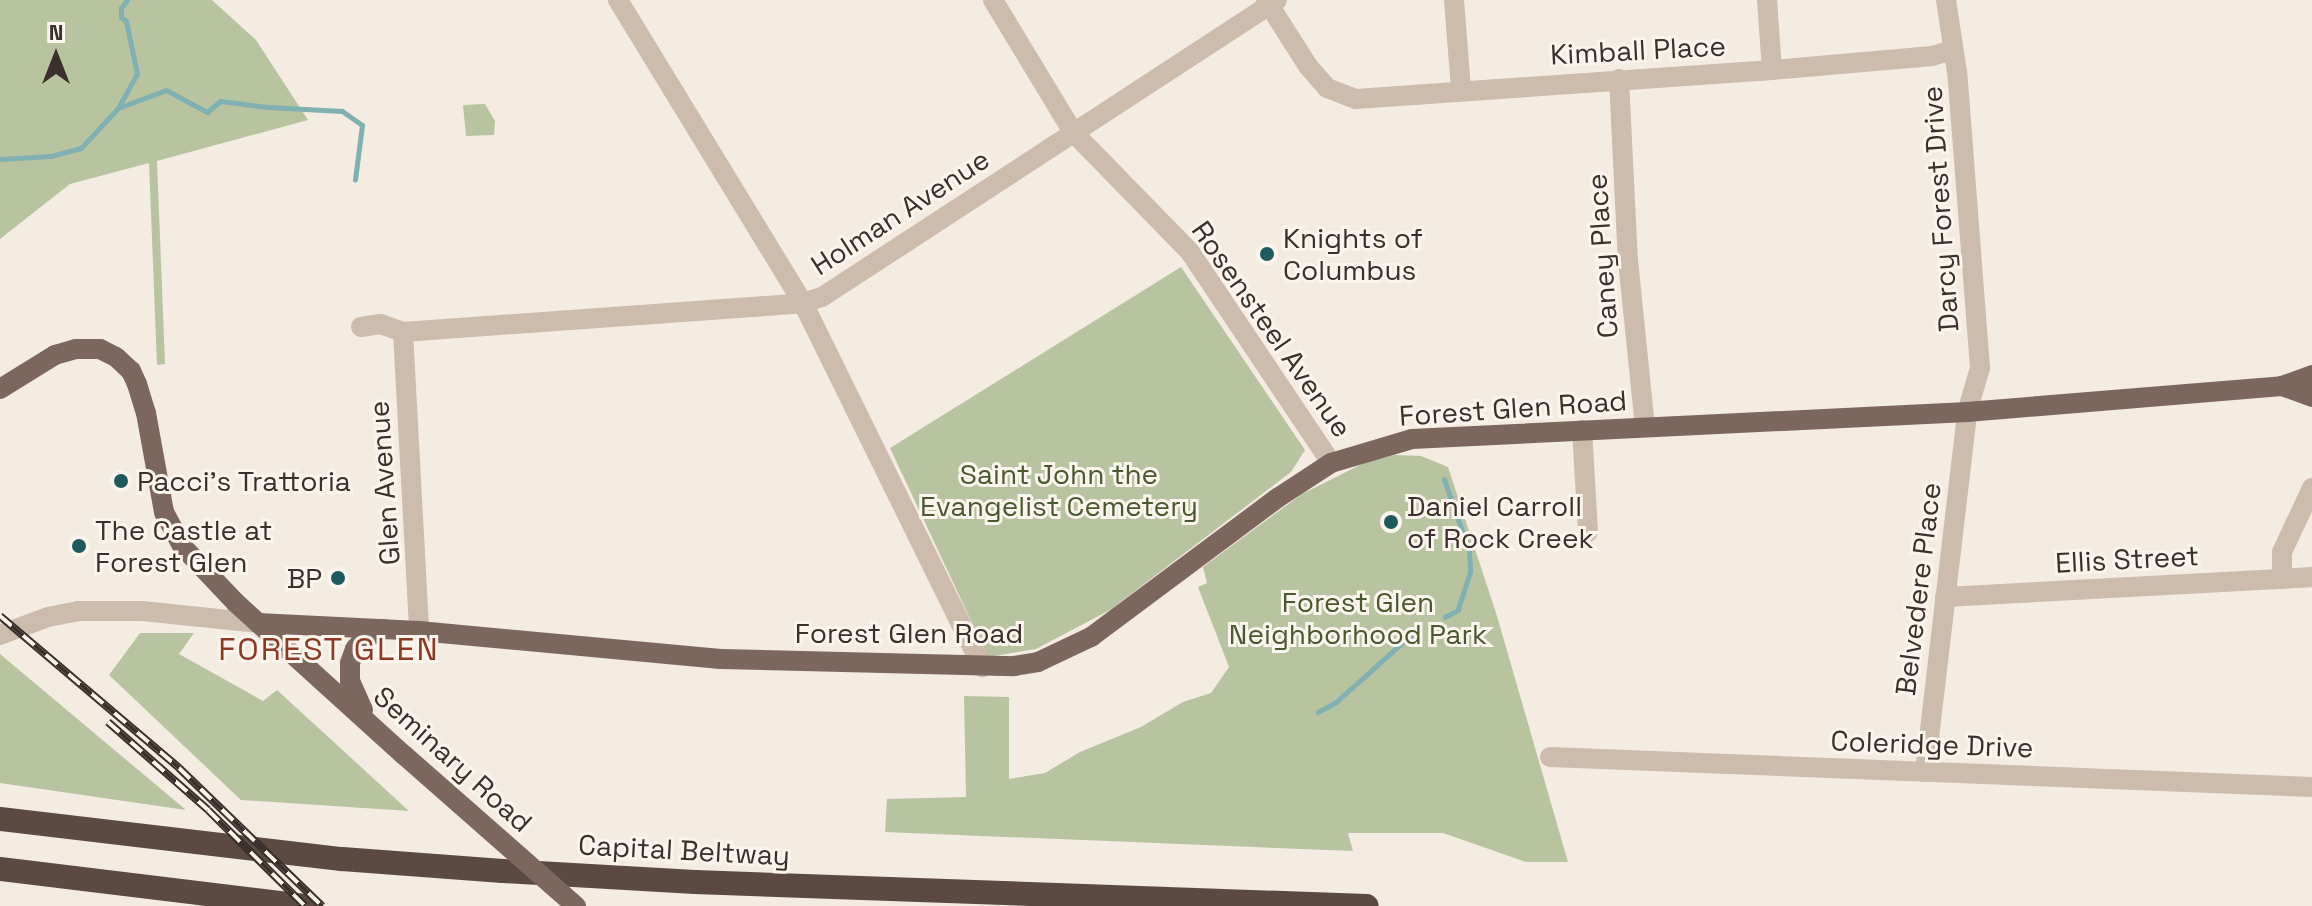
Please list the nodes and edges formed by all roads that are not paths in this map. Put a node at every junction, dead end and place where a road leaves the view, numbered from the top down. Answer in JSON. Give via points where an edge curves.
{"nodes":[{"id":1,"x":618,"y":0,"type":"edge"},
{"id":2,"x":993,"y":0,"type":"edge"},
{"id":3,"x":1454,"y":0,"type":"edge"},
{"id":4,"x":1767,"y":0,"type":"edge"},
{"id":5,"x":1946,"y":0,"type":"edge"},
{"id":6,"x":1271,"y":2,"type":"edge"},
{"id":7,"x":1953,"y":50,"type":"junction"},
{"id":8,"x":1772,"y":70,"type":"junction"},
{"id":9,"x":1619,"y":79,"type":"junction"},
{"id":10,"x":1461,"y":89,"type":"junction"},
{"id":11,"x":1073,"y":132,"type":"junction"},
{"id":12,"x":803,"y":303,"type":"junction"},
{"id":13,"x":361,"y":327,"type":"dead end"},
{"id":14,"x":403,"y":332,"type":"junction"},
{"id":15,"x":2312,"y":375,"type":"edge"},
{"id":16,"x":2282,"y":386,"type":"junction"},
{"id":17,"x":0,"y":389,"type":"edge"},
{"id":18,"x":2312,"y":397,"type":"edge"},
{"id":19,"x":1967,"y":412,"type":"junction"},
{"id":20,"x":1645,"y":427,"type":"junction"},
{"id":21,"x":1582,"y":430,"type":"junction"},
{"id":22,"x":1331,"y":463,"type":"junction"},
{"id":23,"x":2312,"y":488,"type":"edge"},
{"id":24,"x":1588,"y":532,"type":"dead end"},
{"id":25,"x":2312,"y":577,"type":"edge"},
{"id":26,"x":2282,"y":579,"type":"junction"},
{"id":27,"x":1945,"y":597,"type":"junction"},
{"id":28,"x":72,"y":606,"type":"junction"},
{"id":29,"x":0,"y":623,"type":"edge"},
{"id":30,"x":258,"y":623,"type":"junction"},
{"id":31,"x":384,"y":629,"type":"junction"},
{"id":32,"x":419,"y":631,"type":"junction"},
{"id":33,"x":0,"y":635,"type":"edge"},
{"id":34,"x":982,"y":667,"type":"junction"},
{"id":35,"x":368,"y":720,"type":"junction"},
{"id":36,"x":1550,"y":757,"type":"dead end"},
{"id":37,"x":1925,"y":772,"type":"junction"},
{"id":38,"x":2312,"y":787,"type":"edge"},
{"id":39,"x":0,"y":819,"type":"edge"},
{"id":40,"x":0,"y":869,"type":"edge"},
{"id":41,"x":305,"y":906,"type":"edge"},
{"id":42,"x":576,"y":906,"type":"edge"},
{"id":43,"x":1367,"y":906,"type":"edge"}],
"edges":[{"from":1,"to":12,"type":"street"},
{"from":2,"to":11,"type":"street","name":"Rosensteel Avenue"},
{"from":3,"to":10,"type":"street"},
{"from":4,"to":8,"type":"street"},
{"from":5,"to":7,"type":"street","name":"Darcy Forest Drive"},
{"from":6,"to":10,"type":"street","name":"Kimball Place","via":[[1327,88],[1356,99]]},
{"from":6,"to":11,"type":"street","name":"Holman Avenue"},
{"from":7,"to":8,"type":"street","name":"Kimball Place"},
{"from":7,"to":19,"type":"street","name":"Darcy Forest Drive","via":[[1980,368]]},
{"from":8,"to":9,"type":"street","name":"Kimball Place"},
{"from":9,"to":10,"type":"street","name":"Kimball Place"},
{"from":9,"to":20,"type":"street","name":"Caney Place","via":[[1628,260]]},
{"from":11,"to":12,"type":"street","name":"Holman Avenue","via":[[822,297]]},
{"from":11,"to":22,"type":"street","name":"Rosensteel Avenue","via":[[1190,252]]},
{"from":12,"to":14,"type":"street","name":"Holman Avenue"},
{"from":12,"to":34,"type":"street"},
{"from":13,"to":14,"type":"street","name":"Holman Avenue","via":[[380,324]]},
{"from":14,"to":32,"type":"street","name":"Glen Avenue"},
{"from":15,"to":16,"type":"main road","name":"Forest Glen Road"},
{"from":16,"to":18,"type":"main road","name":"Forest Glen Road"},
{"from":16,"to":19,"type":"main road","name":"Forest Glen Road"},
{"from":17,"to":30,"type":"main road","name":"Seminary Road","via":[[55,355],[76,349],[100,349],[116,357],[137,384],[159,491],[173,531]]},
{"from":19,"to":20,"type":"main road","name":"Forest Glen Road"},
{"from":19,"to":27,"type":"street","name":"Belvedere Place"},
{"from":20,"to":21,"type":"main road","name":"Forest Glen Road"},
{"from":21,"to":22,"type":"main road","name":"Forest Glen Road","via":[[1412,439]]},
{"from":21,"to":24,"type":"street"},
{"from":22,"to":34,"type":"main road","name":"Forest Glen Road","via":[[1091,637],[1038,662]]},
{"from":23,"to":26,"type":"street","via":[[2282,552]]},
{"from":25,"to":26,"type":"street","name":"Ellis Street"},
{"from":26,"to":27,"type":"street","name":"Ellis Street"},
{"from":27,"to":37,"type":"street","name":"Belvedere Place"},
{"from":28,"to":29,"type":"street"},
{"from":28,"to":30,"type":"street","name":"Forest Glen Road","via":[[122,604],[142,611]]},
{"from":28,"to":33,"type":"street"},
{"from":30,"to":31,"type":"main road","name":"Forest Glen Road"},
{"from":30,"to":35,"type":"main road","name":"Seminary Road"},
{"from":31,"to":32,"type":"main road","name":"Forest Glen Road"},
{"from":31,"to":35,"type":"main road","via":[[364,639],[350,663],[350,681]]},
{"from":32,"to":34,"type":"main road","name":"Forest Glen Road","via":[[721,659]]},
{"from":35,"to":42,"type":"main road","name":"Seminary Road","bridge":true},
{"from":36,"to":37,"type":"street","name":"Coleridge Drive"},
{"from":37,"to":38,"type":"street","name":"Coleridge Drive"},
{"from":39,"to":43,"type":"highway","name":"Capital Beltway","via":[[342,859],[503,871]]},
{"from":40,"to":41,"type":"highway"}]}
